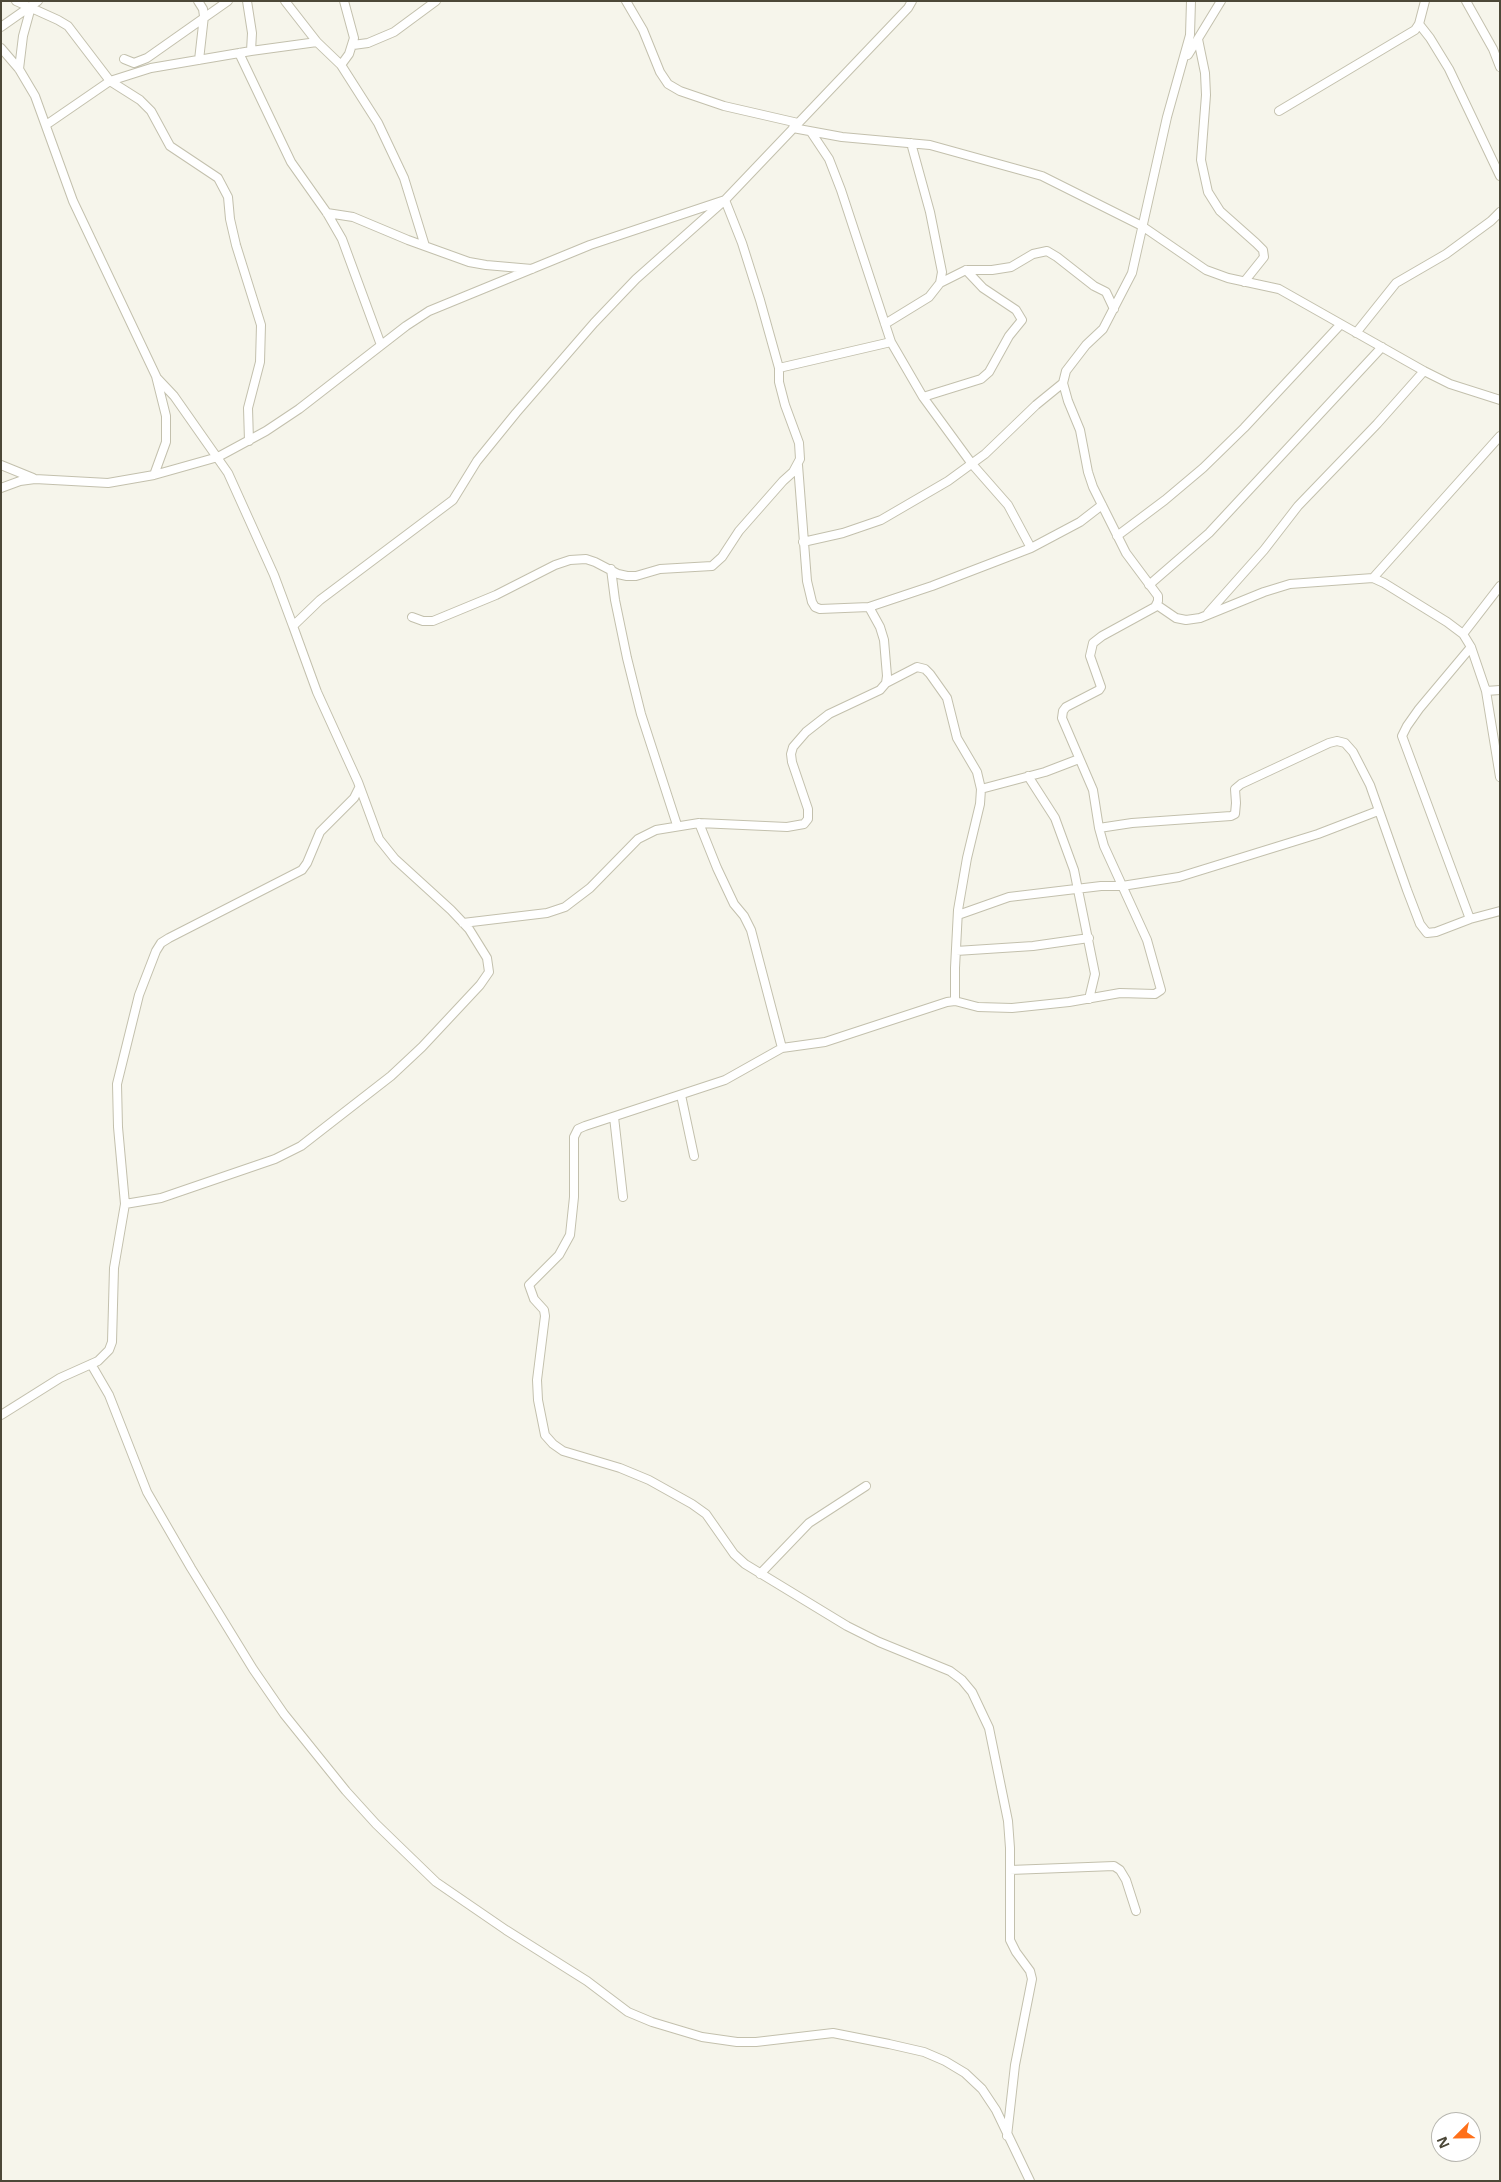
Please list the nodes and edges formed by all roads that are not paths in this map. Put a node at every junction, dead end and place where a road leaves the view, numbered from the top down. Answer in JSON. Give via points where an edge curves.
{"nodes":[{"id":1,"x":16,"y":1,"type":"edge"},
{"id":2,"x":38,"y":1,"type":"edge"},
{"id":3,"x":198,"y":1,"type":"edge"},
{"id":4,"x":228,"y":1,"type":"edge"},
{"id":5,"x":247,"y":1,"type":"edge"},
{"id":6,"x":285,"y":1,"type":"edge"},
{"id":7,"x":344,"y":1,"type":"edge"},
{"id":8,"x":436,"y":1,"type":"edge"},
{"id":9,"x":626,"y":1,"type":"edge"},
{"id":10,"x":912,"y":1,"type":"edge"},
{"id":11,"x":1191,"y":1,"type":"edge"},
{"id":12,"x":1220,"y":1,"type":"edge"},
{"id":13,"x":1425,"y":1,"type":"edge"},
{"id":14,"x":1466,"y":1,"type":"edge"},
{"id":15,"x":31,"y":7,"type":"junction"},
{"id":16,"x":204,"y":16,"type":"junction"},
{"id":17,"x":1419,"y":24,"type":"junction"},
{"id":18,"x":1,"y":27,"type":"edge"},
{"id":19,"x":1198,"y":39,"type":"junction"},
{"id":20,"x":317,"y":42,"type":"junction"},
{"id":21,"x":353,"y":45,"type":"junction"},
{"id":22,"x":1,"y":48,"type":"edge"},
{"id":23,"x":251,"y":50,"type":"junction"},
{"id":24,"x":239,"y":53,"type":"junction"},
{"id":25,"x":124,"y":59,"type":"dead end"},
{"id":26,"x":198,"y":60,"type":"junction"},
{"id":27,"x":1185,"y":61,"type":"junction"},
{"id":28,"x":341,"y":66,"type":"junction"},
{"id":29,"x":1500,"y":66,"type":"edge"},
{"id":30,"x":20,"y":70,"type":"junction"},
{"id":31,"x":110,"y":82,"type":"junction"},
{"id":32,"x":1280,"y":112,"type":"dead end"},
{"id":33,"x":46,"y":125,"type":"junction"},
{"id":34,"x":796,"y":125,"type":"junction"},
{"id":35,"x":811,"y":132,"type":"junction"},
{"id":36,"x":911,"y":143,"type":"junction"},
{"id":37,"x":1500,"y":176,"type":"edge"},
{"id":38,"x":725,"y":200,"type":"junction"},
{"id":39,"x":1500,"y":212,"type":"edge"},
{"id":40,"x":327,"y":213,"type":"junction"},
{"id":41,"x":1142,"y":226,"type":"junction"},
{"id":42,"x":425,"y":246,"type":"junction"},
{"id":43,"x":534,"y":269,"type":"junction"},
{"id":44,"x":966,"y":270,"type":"junction"},
{"id":45,"x":1244,"y":282,"type":"junction"},
{"id":46,"x":940,"y":283,"type":"junction"},
{"id":47,"x":1114,"y":309,"type":"junction"},
{"id":48,"x":885,"y":324,"type":"junction"},
{"id":49,"x":1340,"y":325,"type":"junction"},
{"id":50,"x":1356,"y":333,"type":"junction"},
{"id":51,"x":891,"y":342,"type":"junction"},
{"id":52,"x":381,"y":345,"type":"junction"},
{"id":53,"x":1382,"y":347,"type":"junction"},
{"id":54,"x":779,"y":368,"type":"junction"},
{"id":55,"x":1424,"y":371,"type":"junction"},
{"id":56,"x":156,"y":376,"type":"junction"},
{"id":57,"x":1063,"y":382,"type":"junction"},
{"id":58,"x":923,"y":397,"type":"junction"},
{"id":59,"x":1500,"y":400,"type":"edge"},
{"id":60,"x":1500,"y":436,"type":"edge"},
{"id":61,"x":249,"y":441,"type":"junction"},
{"id":62,"x":218,"y":457,"type":"junction"},
{"id":63,"x":972,"y":464,"type":"junction"},
{"id":64,"x":1,"y":465,"type":"edge"},
{"id":65,"x":798,"y":465,"type":"junction"},
{"id":66,"x":154,"y":475,"type":"junction"},
{"id":67,"x":35,"y":479,"type":"junction"},
{"id":68,"x":3,"y":487,"type":"edge"},
{"id":69,"x":1102,"y":505,"type":"junction"},
{"id":70,"x":1117,"y":536,"type":"junction"},
{"id":71,"x":803,"y":542,"type":"junction"},
{"id":72,"x":1031,"y":548,"type":"junction"},
{"id":73,"x":611,"y":569,"type":"junction"},
{"id":74,"x":1373,"y":578,"type":"junction"},
{"id":75,"x":1149,"y":585,"type":"junction"},
{"id":76,"x":1500,"y":586,"type":"edge"},
{"id":77,"x":1157,"y":605,"type":"junction"},
{"id":78,"x":869,"y":607,"type":"junction"},
{"id":79,"x":1207,"y":615,"type":"junction"},
{"id":80,"x":412,"y":617,"type":"dead end"},
{"id":81,"x":292,"y":626,"type":"junction"},
{"id":82,"x":1463,"y":634,"type":"junction"},
{"id":83,"x":1471,"y":647,"type":"junction"},
{"id":84,"x":886,"y":683,"type":"junction"},
{"id":85,"x":1500,"y":690,"type":"edge"},
{"id":86,"x":1486,"y":691,"type":"junction"},
{"id":87,"x":1079,"y":759,"type":"junction"},
{"id":88,"x":1028,"y":776,"type":"junction"},
{"id":89,"x":1500,"y":777,"type":"edge"},
{"id":90,"x":360,"y":788,"type":"junction"},
{"id":91,"x":981,"y":789,"type":"junction"},
{"id":92,"x":1378,"y":811,"type":"junction"},
{"id":93,"x":699,"y":823,"type":"junction"},
{"id":94,"x":677,"y":825,"type":"junction"},
{"id":95,"x":1099,"y":828,"type":"junction"},
{"id":96,"x":1122,"y":886,"type":"junction"},
{"id":97,"x":1077,"y":889,"type":"junction"},
{"id":98,"x":1500,"y":911,"type":"edge"},
{"id":99,"x":958,"y":915,"type":"junction"},
{"id":100,"x":1470,"y":919,"type":"junction"},
{"id":101,"x":463,"y":923,"type":"junction"},
{"id":102,"x":1089,"y":938,"type":"junction"},
{"id":103,"x":956,"y":951,"type":"junction"},
{"id":104,"x":1089,"y":999,"type":"junction"},
{"id":105,"x":955,"y":1001,"type":"junction"},
{"id":106,"x":782,"y":1048,"type":"junction"},
{"id":107,"x":681,"y":1095,"type":"junction"},
{"id":108,"x":614,"y":1116,"type":"junction"},
{"id":109,"x":694,"y":1156,"type":"dead end"},
{"id":110,"x":623,"y":1197,"type":"dead end"},
{"id":111,"x":125,"y":1204,"type":"junction"},
{"id":112,"x":91,"y":1364,"type":"junction"},
{"id":113,"x":1,"y":1415,"type":"edge"},
{"id":114,"x":866,"y":1486,"type":"dead end"},
{"id":115,"x":760,"y":1574,"type":"junction"},
{"id":116,"x":1010,"y":1870,"type":"junction"},
{"id":117,"x":1136,"y":1911,"type":"dead end"},
{"id":118,"x":1007,"y":2136,"type":"junction"},
{"id":119,"x":1030,"y":2181,"type":"edge"}],
"edges":[{"from":1,"to":15,"type":"street"},
{"from":2,"to":15,"type":"street"},
{"from":3,"to":16,"type":"street"},
{"from":4,"to":16,"type":"street"},
{"from":5,"to":23,"type":"street"},
{"from":6,"to":20,"type":"street"},
{"from":7,"to":21,"type":"street","via":[[354,32]]},
{"from":8,"to":21,"type":"street","via":[[394,32],[368,43]]},
{"from":9,"to":34,"type":"street","via":[[668,84],[724,106]]},
{"from":10,"to":34,"type":"street"},
{"from":11,"to":27,"type":"street"},
{"from":12,"to":19,"type":"street"},
{"from":13,"to":17,"type":"street"},
{"from":14,"to":29,"type":"street","via":[[1494,49]]},
{"from":15,"to":18,"type":"street"},
{"from":15,"to":30,"type":"street","via":[[23,36]]},
{"from":15,"to":31,"type":"street","via":[[68,26]]},
{"from":16,"to":25,"type":"street","via":[[147,58],[134,63]]},
{"from":16,"to":26,"type":"street"},
{"from":17,"to":32,"type":"street","via":[[1399,41]]},
{"from":17,"to":37,"type":"street","via":[[1449,69]]},
{"from":19,"to":27,"type":"street"},
{"from":19,"to":45,"type":"street","via":[[1205,73],[1202,160],[1208,192],[1220,210],[1256,243],[1264,257]]},
{"from":20,"to":23,"type":"street"},
{"from":20,"to":28,"type":"street"},
{"from":21,"to":28,"type":"street"},
{"from":22,"to":30,"type":"street"},
{"from":23,"to":24,"type":"street"},
{"from":24,"to":26,"type":"street"},
{"from":24,"to":40,"type":"street","via":[[291,162]]},
{"from":26,"to":31,"type":"street","via":[[150,68]]},
{"from":27,"to":41,"type":"street","via":[[1167,117]]},
{"from":28,"to":42,"type":"street","via":[[394,154]]},
{"from":30,"to":33,"type":"street"},
{"from":31,"to":33,"type":"street"},
{"from":31,"to":61,"type":"street","via":[[140,100],[151,111],[170,146],[214,173],[228,197],[236,245],[258,312],[262,339],[260,362],[248,408]]},
{"from":33,"to":56,"type":"street","via":[[73,201]]},
{"from":34,"to":35,"type":"street"},
{"from":34,"to":38,"type":"street"},
{"from":35,"to":36,"type":"street"},
{"from":35,"to":48,"type":"street","via":[[828,159],[841,190]]},
{"from":36,"to":41,"type":"street","via":[[972,155],[1042,176]]},
{"from":36,"to":46,"type":"street","via":[[938,247],[942,272]]},
{"from":38,"to":43,"type":"street","via":[[590,245]]},
{"from":38,"to":54,"type":"street","via":[[742,243]]},
{"from":38,"to":81,"type":"street","via":[[636,279],[594,323],[477,461],[453,500],[320,600]]},
{"from":39,"to":50,"type":"street","via":[[1446,254],[1396,284]]},
{"from":40,"to":42,"type":"street","via":[[353,216]]},
{"from":40,"to":52,"type":"street","via":[[342,239]]},
{"from":41,"to":45,"type":"street","via":[[1206,270]]},
{"from":41,"to":47,"type":"street","via":[[1132,273]]},
{"from":42,"to":43,"type":"street","via":[[469,262]]},
{"from":43,"to":52,"type":"street","via":[[429,311]]},
{"from":44,"to":46,"type":"street"},
{"from":44,"to":47,"type":"street","via":[[1011,267],[1033,254],[1046,251],[1106,292]]},
{"from":44,"to":58,"type":"street","via":[[984,288],[1016,310],[1022,320],[981,380]]},
{"from":45,"to":49,"type":"street","via":[[1279,289]]},
{"from":46,"to":48,"type":"street","via":[[930,297]]},
{"from":47,"to":57,"type":"street","via":[[1103,329],[1066,371]]},
{"from":48,"to":51,"type":"street"},
{"from":49,"to":50,"type":"street"},
{"from":49,"to":70,"type":"street","via":[[1203,468]]},
{"from":50,"to":53,"type":"street"},
{"from":51,"to":54,"type":"street"},
{"from":51,"to":58,"type":"street"},
{"from":52,"to":61,"type":"street","via":[[299,409]]},
{"from":53,"to":55,"type":"street"},
{"from":53,"to":75,"type":"street","via":[[1209,533]]},
{"from":54,"to":65,"type":"street","via":[[779,382],[798,443]]},
{"from":55,"to":59,"type":"street","via":[[1450,384]]},
{"from":55,"to":79,"type":"street","via":[[1298,506]]},
{"from":56,"to":62,"type":"street"},
{"from":56,"to":66,"type":"street","via":[[166,416],[166,442]]},
{"from":57,"to":63,"type":"street"},
{"from":57,"to":69,"type":"street","via":[[1080,430],[1088,472]]},
{"from":58,"to":63,"type":"street"},
{"from":60,"to":74,"type":"street"},
{"from":61,"to":62,"type":"street"},
{"from":62,"to":66,"type":"street"},
{"from":62,"to":81,"type":"street","via":[[270,566]]},
{"from":63,"to":71,"type":"street","via":[[881,520]]},
{"from":63,"to":72,"type":"street","via":[[1008,505]]},
{"from":64,"to":67,"type":"street"},
{"from":65,"to":71,"type":"street"},
{"from":65,"to":73,"type":"street","via":[[712,566],[660,569],[636,576],[618,574]]},
{"from":66,"to":67,"type":"street","via":[[108,482]]},
{"from":67,"to":68,"type":"street"},
{"from":69,"to":70,"type":"street"},
{"from":69,"to":72,"type":"street","via":[[1080,522]]},
{"from":70,"to":75,"type":"street"},
{"from":71,"to":78,"type":"street","via":[[807,581],[815,607],[820,610]]},
{"from":72,"to":78,"type":"street"},
{"from":73,"to":80,"type":"street","via":[[586,559],[570,560],[496,596],[433,621]]},
{"from":73,"to":94,"type":"street","via":[[641,714]]},
{"from":74,"to":79,"type":"street","via":[[1290,584]]},
{"from":74,"to":82,"type":"street","via":[[1401,592]]},
{"from":75,"to":77,"type":"street","via":[[1158,596]]},
{"from":76,"to":82,"type":"street"},
{"from":77,"to":79,"type":"street","via":[[1176,618],[1186,620]]},
{"from":77,"to":87,"type":"street","via":[[1094,643],[1090,656],[1101,687],[1066,707],[1062,718]]},
{"from":78,"to":84,"type":"street","via":[[884,640]]},
{"from":81,"to":90,"type":"street"},
{"from":82,"to":83,"type":"street"},
{"from":83,"to":86,"type":"street"},
{"from":83,"to":100,"type":"street","via":[[1402,736]]},
{"from":84,"to":91,"type":"street","via":[[917,667],[925,669],[947,698],[957,738],[977,772]]},
{"from":84,"to":93,"type":"street","via":[[880,690],[829,714],[793,747],[792,762],[808,809],[804,824],[787,827]]},
{"from":85,"to":86,"type":"street"},
{"from":86,"to":89,"type":"street"},
{"from":87,"to":88,"type":"street"},
{"from":87,"to":95,"type":"street","via":[[1093,790]]},
{"from":88,"to":91,"type":"street"},
{"from":88,"to":97,"type":"street","via":[[1055,818],[1074,870]]},
{"from":90,"to":101,"type":"street","via":[[379,839],[395,859]]},
{"from":90,"to":111,"type":"street","via":[[320,832],[302,870],[169,938],[156,951],[139,995],[117,1084]]},
{"from":91,"to":99,"type":"street"},
{"from":92,"to":95,"type":"street","via":[[1370,785],[1352,752],[1345,743],[1337,741],[1241,784],[1235,789],[1235,814],[1231,816]]},
{"from":92,"to":96,"type":"street","via":[[1318,834],[1179,877]]},
{"from":92,"to":100,"type":"street","via":[[1424,930],[1430,934]]},
{"from":93,"to":94,"type":"street"},
{"from":93,"to":106,"type":"street","via":[[734,904],[751,930]]},
{"from":94,"to":101,"type":"street","via":[[638,839],[590,888],[565,907],[547,913]]},
{"from":95,"to":96,"type":"street"},
{"from":96,"to":97,"type":"street"},
{"from":96,"to":104,"type":"street","via":[[1147,940],[1161,990],[1155,994],[1120,992]]},
{"from":97,"to":99,"type":"street","via":[[1009,897]]},
{"from":97,"to":102,"type":"street"},
{"from":98,"to":100,"type":"street"},
{"from":99,"to":103,"type":"street"},
{"from":101,"to":111,"type":"street","via":[[487,958],[489,972],[470,997],[391,1076],[301,1146],[275,1159],[162,1198]]},
{"from":102,"to":103,"type":"street","via":[[1033,946]]},
{"from":102,"to":104,"type":"street","via":[[1095,974]]},
{"from":103,"to":105,"type":"street"},
{"from":104,"to":105,"type":"street","via":[[994,1008]]},
{"from":105,"to":106,"type":"street","via":[[825,1042]]},
{"from":106,"to":107,"type":"street","via":[[738,1075]]},
{"from":107,"to":108,"type":"street"},
{"from":107,"to":109,"type":"street"},
{"from":108,"to":110,"type":"street"},
{"from":108,"to":115,"type":"street","via":[[578,1129],[574,1137],[570,1235],[559,1255],[529,1285],[545,1316],[537,1380],[544,1435],[563,1451],[620,1468],[692,1504],[706,1514],[734,1554]]},
{"from":111,"to":112,"type":"street","via":[[114,1268],[112,1342],[104,1356]]},
{"from":112,"to":113,"type":"street","via":[[60,1378]]},
{"from":112,"to":118,"type":"street","via":[[109,1395],[147,1492],[234,1639],[284,1714],[376,1824],[447,1891],[565,1966],[628,2012],[652,2022],[702,2037],[737,2042],[833,2033],[924,2052],[945,2061],[982,2089]]},
{"from":114,"to":115,"type":"street","via":[[808,1523]]},
{"from":115,"to":116,"type":"street","via":[[848,1626],[950,1671],[962,1680],[982,1710],[995,1750],[1008,1821]]},
{"from":116,"to":117,"type":"street","via":[[1114,1866],[1126,1880]]},
{"from":116,"to":118,"type":"street","via":[[1010,1940],[1032,1979],[1015,2065]]},
{"from":118,"to":119,"type":"street"}]}
